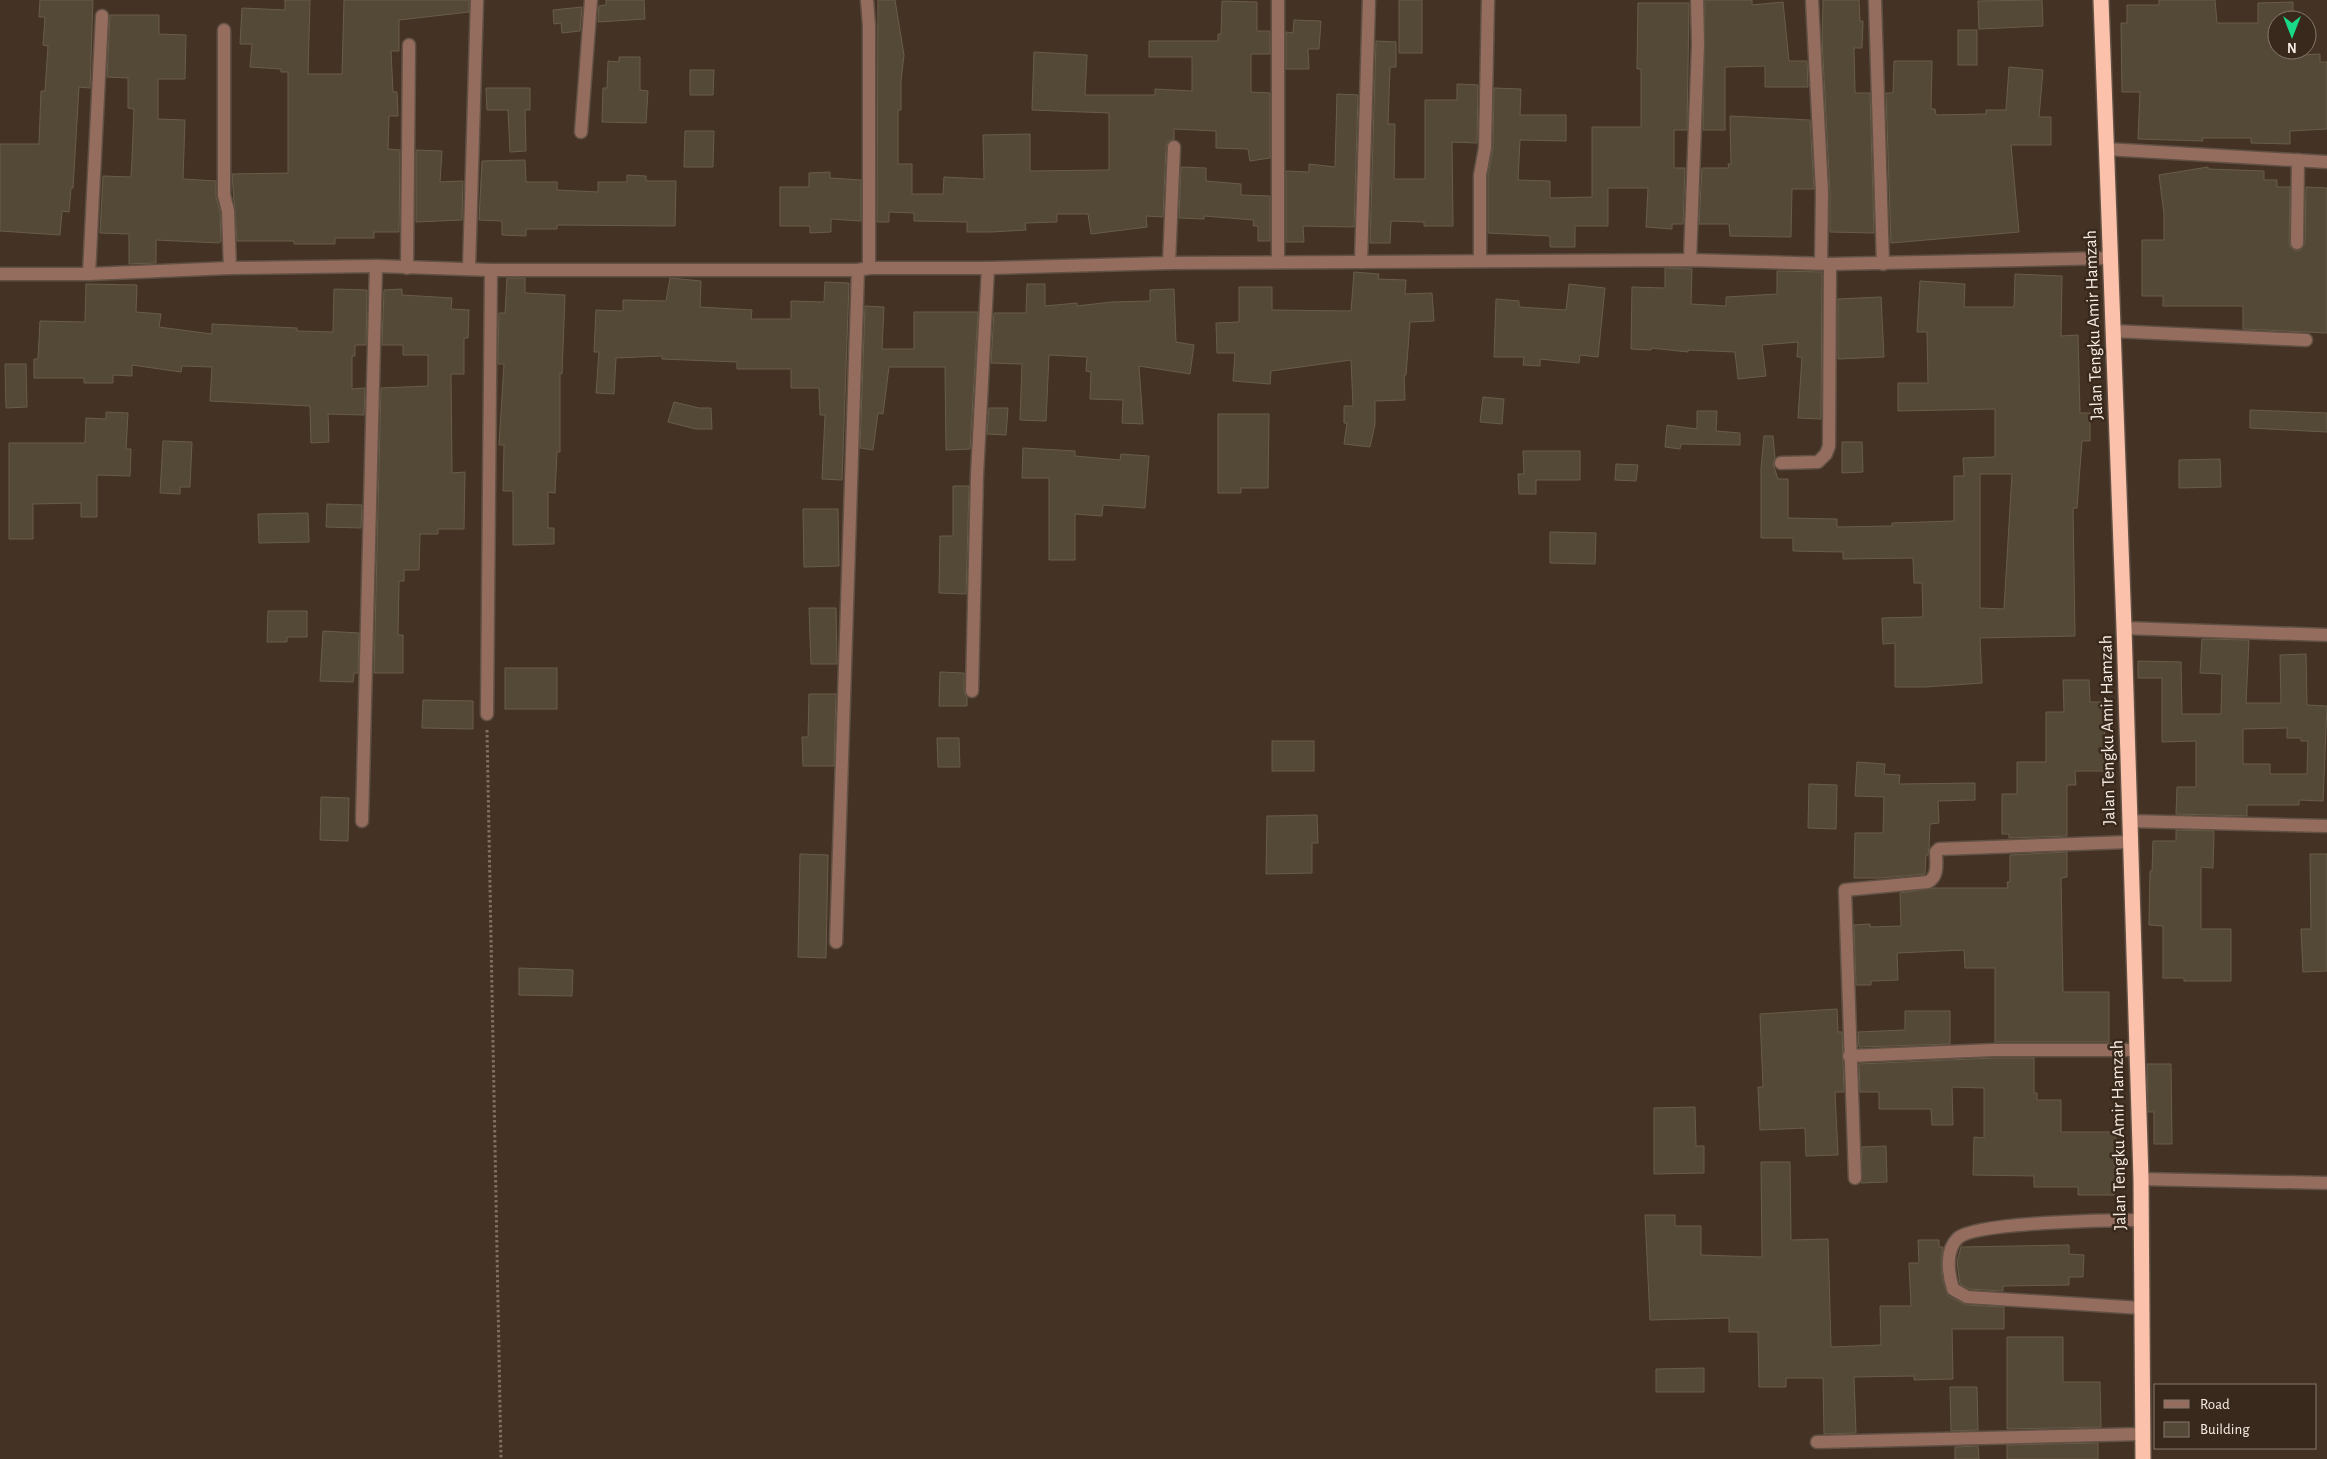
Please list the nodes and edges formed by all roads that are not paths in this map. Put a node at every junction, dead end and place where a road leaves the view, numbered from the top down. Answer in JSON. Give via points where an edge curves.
{"nodes":[{"id":1,"x":477,"y":0,"type":"edge"},
{"id":2,"x":591,"y":0,"type":"edge"},
{"id":3,"x":867,"y":0,"type":"edge"},
{"id":4,"x":1278,"y":0,"type":"edge"},
{"id":5,"x":1369,"y":0,"type":"edge"},
{"id":6,"x":1488,"y":0,"type":"edge"},
{"id":7,"x":1697,"y":0,"type":"edge"},
{"id":8,"x":1812,"y":0,"type":"edge"},
{"id":9,"x":1875,"y":0,"type":"edge"},
{"id":10,"x":2101,"y":0,"type":"edge"},
{"id":11,"x":102,"y":16,"type":"dead end"},
{"id":12,"x":224,"y":30,"type":"dead end"},
{"id":13,"x":409,"y":45,"type":"dead end"},
{"id":14,"x":581,"y":132,"type":"dead end"},
{"id":15,"x":1174,"y":147,"type":"dead end"},
{"id":16,"x":2106,"y":149,"type":"junction"},
{"id":17,"x":2298,"y":160,"type":"junction"},
{"id":18,"x":2327,"y":162,"type":"edge"},
{"id":19,"x":2297,"y":243,"type":"dead end"},
{"id":20,"x":2110,"y":258,"type":"junction"},
{"id":21,"x":1690,"y":260,"type":"junction"},
{"id":22,"x":1480,"y":261,"type":"junction"},
{"id":23,"x":1278,"y":262,"type":"junction"},
{"id":24,"x":1361,"y":262,"type":"junction"},
{"id":25,"x":1169,"y":263,"type":"junction"},
{"id":26,"x":1825,"y":264,"type":"junction"},
{"id":27,"x":1883,"y":264,"type":"junction"},
{"id":28,"x":376,"y":266,"type":"junction"},
{"id":29,"x":230,"y":268,"type":"junction"},
{"id":30,"x":407,"y":268,"type":"junction"},
{"id":31,"x":988,"y":268,"type":"junction"},
{"id":32,"x":863,"y":269,"type":"junction"},
{"id":33,"x":469,"y":270,"type":"junction"},
{"id":34,"x":491,"y":270,"type":"junction"},
{"id":35,"x":0,"y":274,"type":"edge"},
{"id":36,"x":89,"y":274,"type":"junction"},
{"id":37,"x":2113,"y":331,"type":"junction"},
{"id":38,"x":2306,"y":340,"type":"dead end"},
{"id":39,"x":1781,"y":462,"type":"dead end"},
{"id":40,"x":2124,"y":628,"type":"junction"},
{"id":41,"x":2327,"y":635,"type":"edge"},
{"id":42,"x":972,"y":691,"type":"dead end"},
{"id":43,"x":487,"y":714,"type":"road end"},
{"id":44,"x":362,"y":821,"type":"dead end"},
{"id":45,"x":2129,"y":821,"type":"junction"},
{"id":46,"x":2327,"y":826,"type":"edge"},
{"id":47,"x":2129,"y":842,"type":"junction"},
{"id":48,"x":836,"y":942,"type":"dead end"},
{"id":49,"x":2136,"y":1050,"type":"junction"},
{"id":50,"x":1849,"y":1056,"type":"junction"},
{"id":51,"x":1855,"y":1178,"type":"dead end"},
{"id":52,"x":2141,"y":1179,"type":"junction"},
{"id":53,"x":2327,"y":1183,"type":"edge"},
{"id":54,"x":2140,"y":1220,"type":"junction"},
{"id":55,"x":2141,"y":1308,"type":"junction"},
{"id":56,"x":2143,"y":1434,"type":"junction"},
{"id":57,"x":1817,"y":1442,"type":"dead end"},
{"id":58,"x":2144,"y":1459,"type":"edge"}],
"edges":[{"from":1,"to":33,"type":"street"},
{"from":2,"to":14,"type":"street"},
{"from":3,"to":32,"type":"street"},
{"from":4,"to":23,"type":"street"},
{"from":5,"to":24,"type":"street"},
{"from":6,"to":22,"type":"street","via":[[1486,148],[1480,175]]},
{"from":7,"to":21,"type":"street"},
{"from":8,"to":26,"type":"street"},
{"from":9,"to":27,"type":"street"},
{"from":10,"to":16,"type":"highway","name":"Jalan Tengku Amir Hamzah"},
{"from":11,"to":36,"type":"street"},
{"from":12,"to":29,"type":"street","via":[[224,195],[228,211]]},
{"from":13,"to":30,"type":"street"},
{"from":15,"to":25,"type":"street"},
{"from":16,"to":17,"type":"street"},
{"from":16,"to":20,"type":"highway","name":"Jalan Tengku Amir Hamzah"},
{"from":17,"to":18,"type":"street"},
{"from":17,"to":19,"type":"street"},
{"from":20,"to":27,"type":"street"},
{"from":20,"to":37,"type":"highway","name":"Jalan Tengku Amir Hamzah"},
{"from":21,"to":22,"type":"street"},
{"from":21,"to":26,"type":"street"},
{"from":22,"to":24,"type":"street"},
{"from":23,"to":24,"type":"street"},
{"from":23,"to":25,"type":"street"},
{"from":25,"to":31,"type":"street"},
{"from":26,"to":27,"type":"street"},
{"from":26,"to":39,"type":"street","via":[[1828,446],[1826,454],[1818,462]]},
{"from":28,"to":29,"type":"street"},
{"from":28,"to":30,"type":"street"},
{"from":28,"to":44,"type":"street"},
{"from":29,"to":36,"type":"street"},
{"from":30,"to":33,"type":"street"},
{"from":31,"to":32,"type":"street"},
{"from":31,"to":42,"type":"street","via":[[977,475]]},
{"from":32,"to":34,"type":"street"},
{"from":32,"to":48,"type":"street"},
{"from":33,"to":34,"type":"street"},
{"from":34,"to":43,"type":"street"},
{"from":35,"to":36,"type":"street"},
{"from":37,"to":38,"type":"street"},
{"from":37,"to":40,"type":"highway","name":"Jalan Tengku Amir Hamzah"},
{"from":40,"to":41,"type":"street"},
{"from":40,"to":45,"type":"highway","name":"Jalan Tengku Amir Hamzah"},
{"from":45,"to":46,"type":"street"},
{"from":45,"to":47,"type":"highway","name":"Jalan Tengku Amir Hamzah"},
{"from":47,"to":49,"type":"highway","name":"Jalan Tengku Amir Hamzah"},
{"from":47,"to":50,"type":"street","via":[[1939,849],[1936,852],[1936,874],[1928,882],[1845,890]]},
{"from":49,"to":50,"type":"street","via":[[1994,1050]]},
{"from":49,"to":52,"type":"highway","name":"Jalan Tengku Amir Hamzah"},
{"from":50,"to":51,"type":"street"},
{"from":52,"to":53,"type":"street"},
{"from":52,"to":54,"type":"highway","name":"Jalan Tengku Amir Hamzah"},
{"from":54,"to":55,"type":"highway","name":"Jalan Tengku Amir Hamzah"},
{"from":54,"to":55,"type":"street","via":[[2080,1220],[1969,1231],[1954,1243],[1949,1271],[1953,1289],[1967,1297]]},
{"from":55,"to":56,"type":"highway","name":"Jalan Tengku Amir Hamzah"},
{"from":56,"to":57,"type":"street"},
{"from":56,"to":58,"type":"highway","name":"Jalan Tengku Amir Hamzah"}]}
